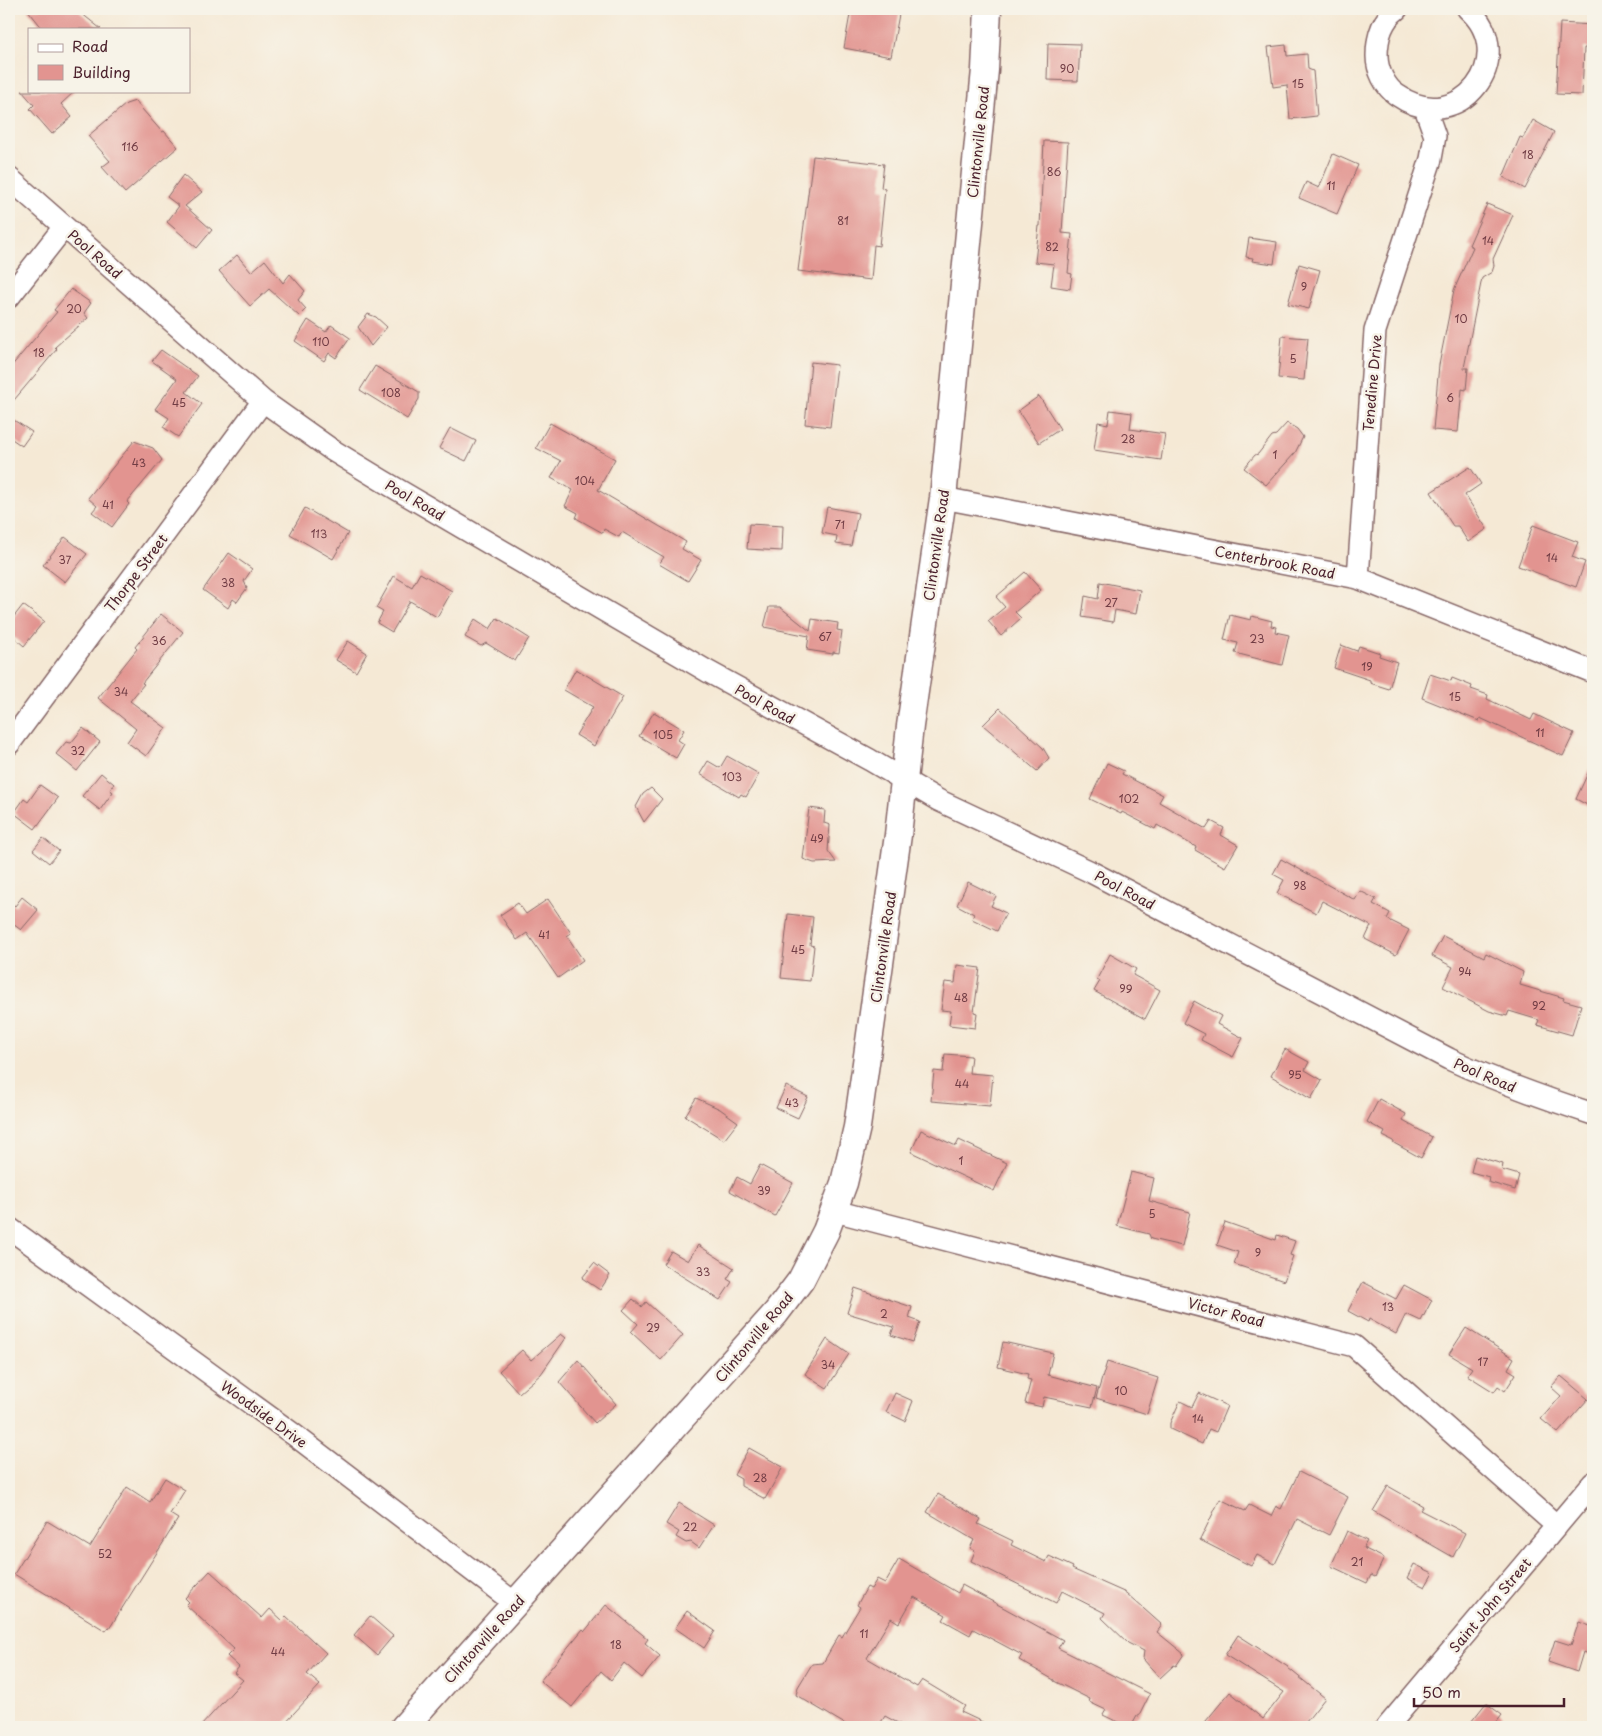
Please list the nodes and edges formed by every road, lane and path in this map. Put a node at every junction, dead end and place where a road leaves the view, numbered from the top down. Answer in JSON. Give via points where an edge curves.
{"nodes":[{"id":1,"x":988,"y":9,"type":"edge"},
{"id":2,"x":1397,"y":9,"type":"edge"},
{"id":3,"x":1468,"y":9,"type":"edge"},
{"id":4,"x":1425,"y":108,"type":"junction"},
{"id":5,"x":9,"y":178,"type":"edge"},
{"id":6,"x":64,"y":227,"type":"junction"},
{"id":7,"x":9,"y":297,"type":"edge"},
{"id":8,"x":264,"y":401,"type":"junction"},
{"id":9,"x":943,"y":498,"type":"junction"},
{"id":10,"x":1358,"y":578,"type":"junction"},
{"id":11,"x":1593,"y":672,"type":"edge"},
{"id":12,"x":9,"y":744,"type":"edge"},
{"id":13,"x":904,"y":780,"type":"junction"},
{"id":14,"x":1593,"y":1114,"type":"edge"},
{"id":15,"x":835,"y":1211,"type":"junction"},
{"id":16,"x":9,"y":1228,"type":"edge"},
{"id":17,"x":1593,"y":1483,"type":"edge"},
{"id":18,"x":1557,"y":1526,"type":"junction"},
{"id":19,"x":516,"y":1604,"type":"junction"},
{"id":20,"x":404,"y":1727,"type":"edge"},
{"id":21,"x":1387,"y":1727,"type":"edge"}],
"edges":[{"from":1,"to":9,"type":"main road","name":"Clintonville Road","via":[[985,70]]},
{"from":2,"to":4,"type":"street","via":[[1382,27],[1377,44],[1377,62],[1393,93],[1408,103]]},
{"from":3,"to":4,"type":"street","via":[[1479,21],[1488,47],[1483,75],[1476,87],[1453,104]]},
{"from":4,"to":10,"type":"street","name":"Tenedine Drive","via":[[1434,136],[1431,159],[1375,331]]},
{"from":5,"to":6,"type":"street","name":"Pool Road"},
{"from":6,"to":7,"type":"street"},
{"from":6,"to":8,"type":"street","name":"Pool Road"},
{"from":8,"to":12,"type":"street","name":"Thorpe Street"},
{"from":8,"to":13,"type":"street","name":"Pool Road","via":[[332,450],[383,481],[708,672]]},
{"from":9,"to":10,"type":"street","name":"Centerbrook Road"},
{"from":9,"to":13,"type":"main road","name":"Clintonville Road"},
{"from":10,"to":11,"type":"street","name":"Centerbrook Road"},
{"from":13,"to":14,"type":"street","name":"Pool Road","via":[[938,800],[1089,871],[1449,1059],[1537,1096]]},
{"from":13,"to":15,"type":"main road","name":"Clintonville Road","via":[[857,1127]]},
{"from":15,"to":18,"type":"street","name":"Victor Road","via":[[1354,1346]]},
{"from":15,"to":19,"type":"main road","name":"Clintonville Road","via":[[811,1262],[776,1313]]},
{"from":16,"to":19,"type":"street","name":"Woodside Drive","via":[[292,1434]]},
{"from":17,"to":18,"type":"street","name":"Saint John Street"},
{"from":18,"to":21,"type":"street","name":"Saint John Street"},
{"from":19,"to":20,"type":"main road","name":"Clintonville Road"}]}
